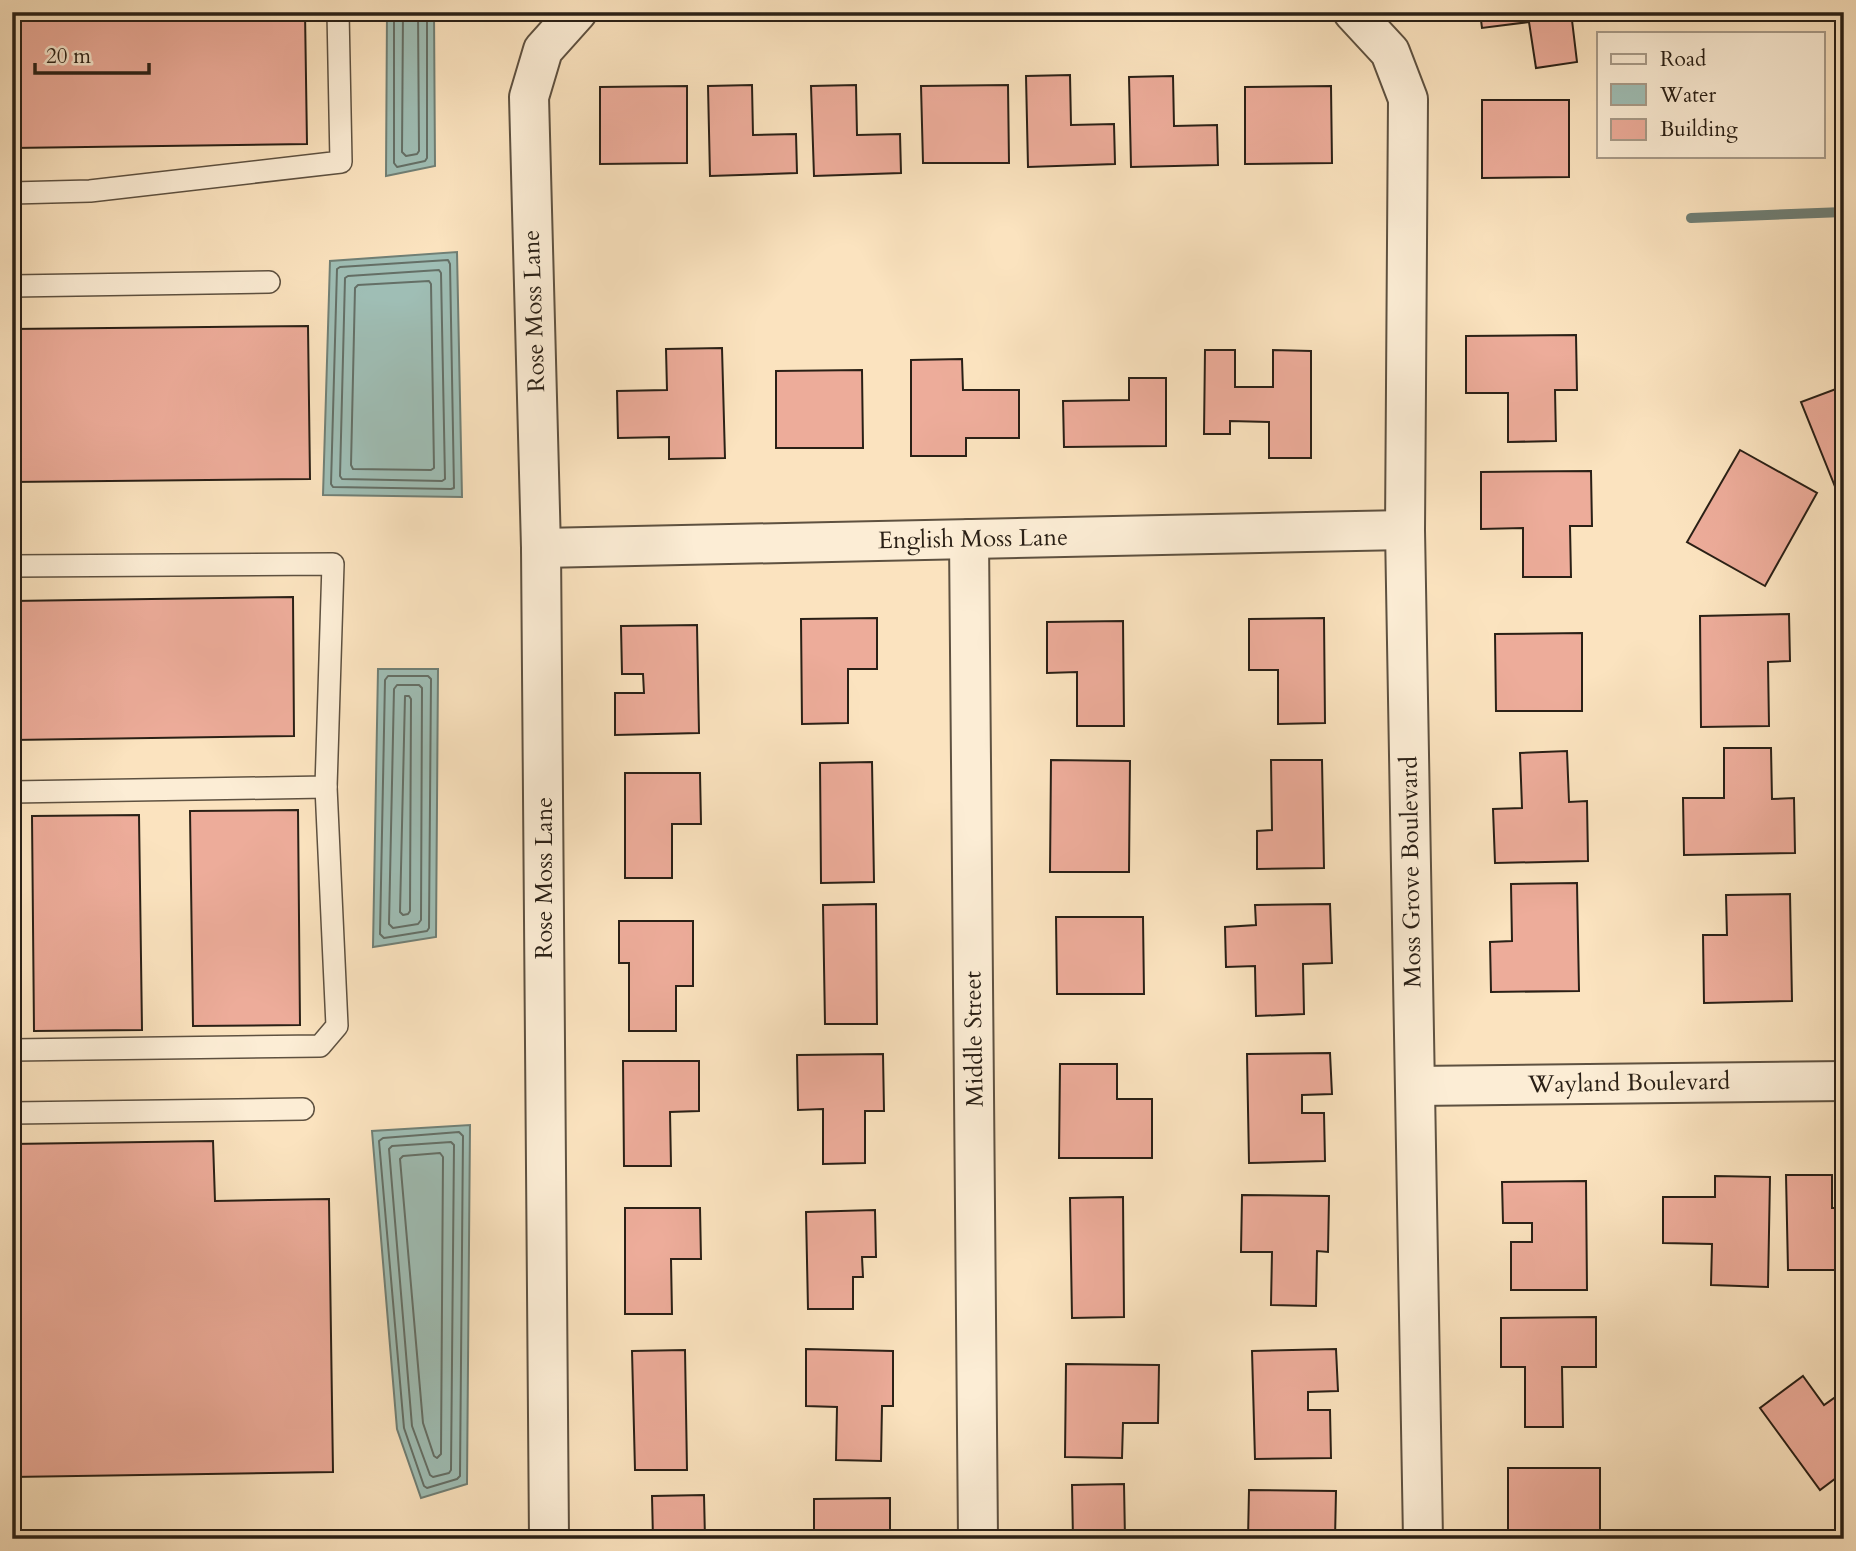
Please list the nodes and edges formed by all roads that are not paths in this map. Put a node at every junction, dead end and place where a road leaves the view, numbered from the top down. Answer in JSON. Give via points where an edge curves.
{"nodes":[{"id":1,"x":338,"y":12,"type":"edge"},
{"id":2,"x":577,"y":12,"type":"edge"},
{"id":3,"x":1353,"y":12,"type":"edge"},
{"id":4,"x":12,"y":193,"type":"edge"},
{"id":5,"x":269,"y":282,"type":"dead end"},
{"id":6,"x":12,"y":286,"type":"edge"},
{"id":7,"x":1405,"y":530,"type":"junction"},
{"id":8,"x":969,"y":539,"type":"junction"},
{"id":9,"x":541,"y":548,"type":"junction"},
{"id":10,"x":12,"y":566,"type":"edge"},
{"id":11,"x":326,"y":787,"type":"junction"},
{"id":12,"x":12,"y":792,"type":"edge"},
{"id":13,"x":12,"y":1050,"type":"edge"},
{"id":14,"x":1844,"y":1080,"type":"edge"},
{"id":15,"x":1415,"y":1086,"type":"junction"},
{"id":16,"x":303,"y":1109,"type":"dead end"},
{"id":17,"x":12,"y":1112,"type":"edge"},
{"id":18,"x":549,"y":1539,"type":"edge"},
{"id":19,"x":978,"y":1539,"type":"edge"},
{"id":20,"x":1423,"y":1539,"type":"edge"}],
"edges":[{"from":1,"to":4,"type":"lane","via":[[341,162],[90,191]]},
{"from":2,"to":9,"type":"street","name":"Rose Moss Lane","via":[[543,50],[529,97]]},
{"from":3,"to":7,"type":"street","name":"Moss Grove Boulevard","via":[[1390,52],[1408,99]]},
{"from":5,"to":6,"type":"lane"},
{"from":7,"to":8,"type":"street","name":"English Moss Lane"},
{"from":7,"to":15,"type":"street","name":"Moss Grove Boulevard"},
{"from":8,"to":9,"type":"street","name":"English Moss Lane"},
{"from":8,"to":19,"type":"street","name":"Middle Street"},
{"from":9,"to":18,"type":"street","name":"Rose Moss Lane"},
{"from":10,"to":11,"type":"lane","via":[[333,564]]},
{"from":11,"to":12,"type":"lane"},
{"from":11,"to":13,"type":"lane","via":[[337,1026],[320,1046]]},
{"from":14,"to":15,"type":"street","name":"Wayland Boulevard"},
{"from":15,"to":20,"type":"street","name":"Moss Grove Boulevard"},
{"from":16,"to":17,"type":"lane"}]}
